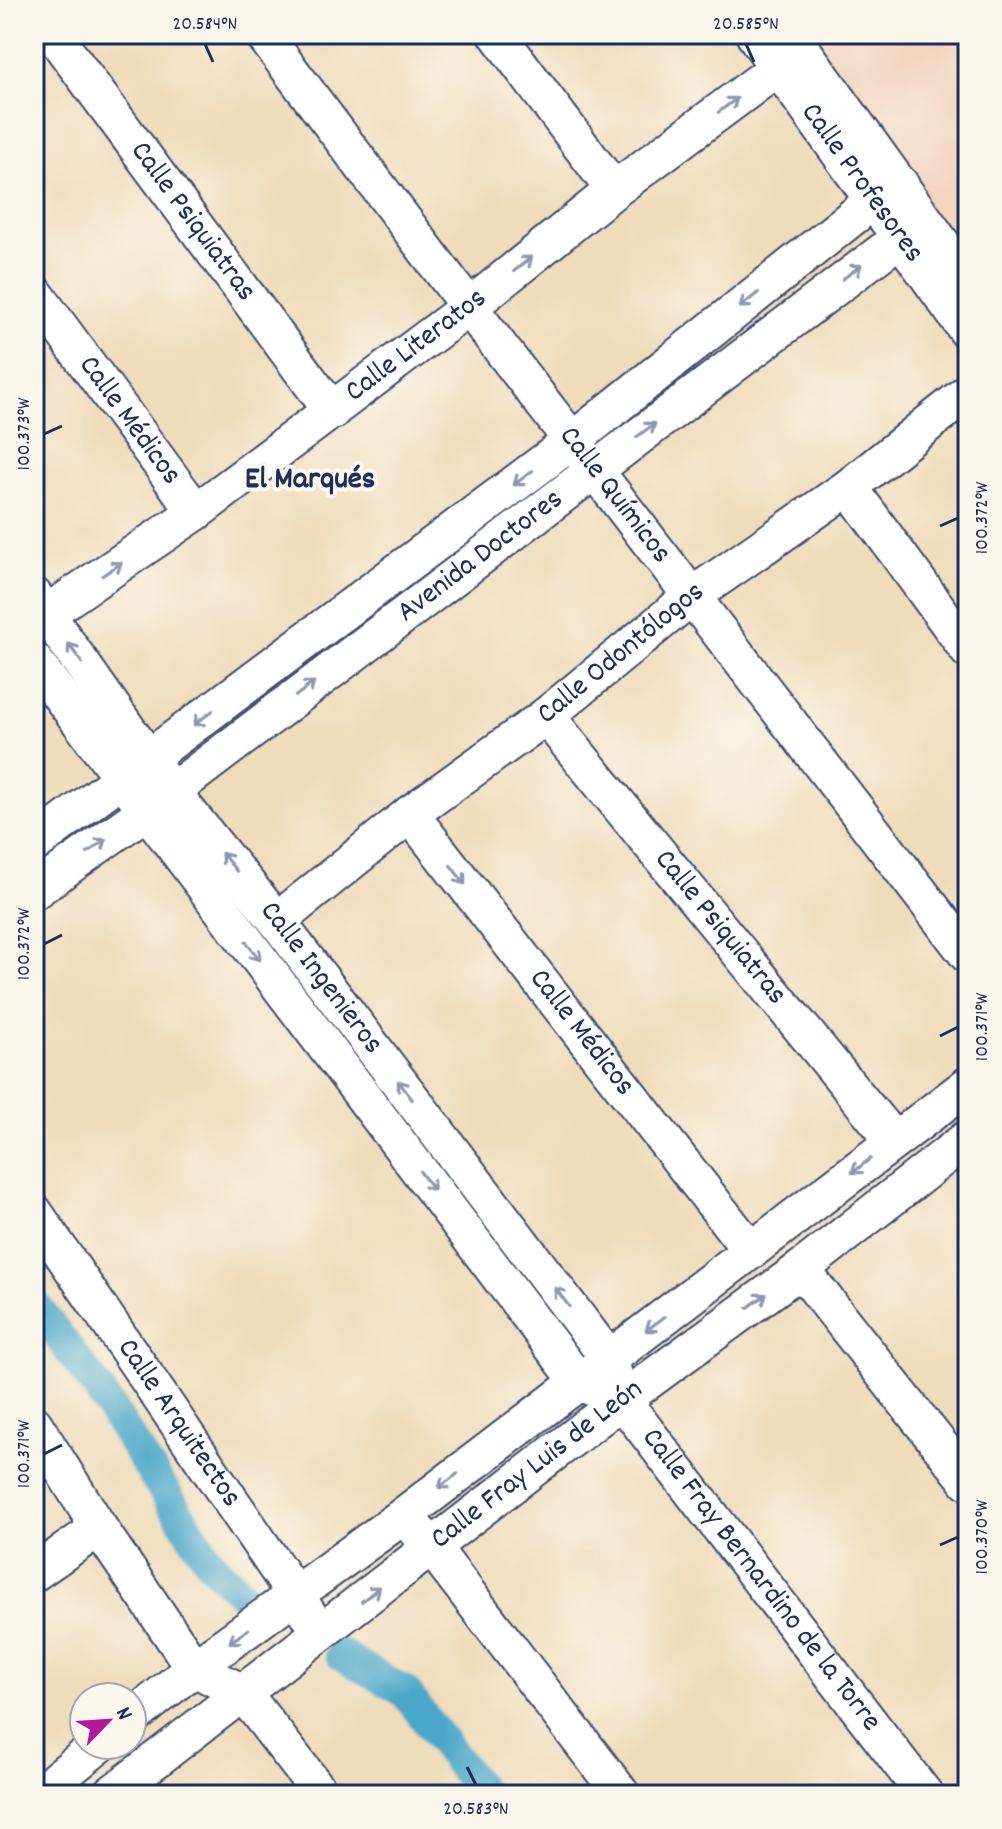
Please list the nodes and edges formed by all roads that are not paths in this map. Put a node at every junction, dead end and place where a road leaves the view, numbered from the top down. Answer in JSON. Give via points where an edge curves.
{"nodes":[{"id":1,"x":53,"y":34,"type":"edge"},
{"id":2,"x":263,"y":34,"type":"edge"},
{"id":3,"x":497,"y":34,"type":"edge"},
{"id":4,"x":754,"y":34,"type":"edge"},
{"id":5,"x":791,"y":34,"type":"edge"},
{"id":6,"x":779,"y":67,"type":"junction"},
{"id":7,"x":614,"y":190,"type":"junction"},
{"id":8,"x":887,"y":192,"type":"junction"},
{"id":9,"x":912,"y":228,"type":"junction"},
{"id":10,"x":968,"y":280,"type":"edge"},
{"id":11,"x":34,"y":292,"type":"edge"},
{"id":12,"x":469,"y":307,"type":"junction"},
{"id":13,"x":968,"y":332,"type":"edge"},
{"id":14,"x":968,"y":392,"type":"edge"},
{"id":15,"x":332,"y":411,"type":"junction"},
{"id":16,"x":572,"y":441,"type":"junction"},
{"id":17,"x":594,"y":470,"type":"junction"},
{"id":18,"x":849,"y":487,"type":"junction"},
{"id":19,"x":196,"y":512,"type":"junction"},
{"id":20,"x":692,"y":596,"type":"junction"},
{"id":21,"x":41,"y":604,"type":"edge"},
{"id":22,"x":968,"y":650,"type":"edge"},
{"id":23,"x":34,"y":661,"type":"edge"},
{"id":24,"x":546,"y":716,"type":"junction"},
{"id":25,"x":135,"y":768,"type":"junction"},
{"id":26,"x":158,"y":801,"type":"junction"},
{"id":27,"x":410,"y":814,"type":"junction"},
{"id":28,"x":34,"y":844,"type":"edge"},
{"id":29,"x":34,"y":891,"type":"edge"},
{"id":30,"x":277,"y":921,"type":"junction"},
{"id":31,"x":968,"y":955,"type":"edge"},
{"id":32,"x":968,"y":1085,"type":"edge"},
{"id":33,"x":968,"y":1138,"type":"edge"},
{"id":34,"x":894,"y":1141,"type":"junction"},
{"id":35,"x":34,"y":1212,"type":"edge"},
{"id":36,"x":751,"y":1251,"type":"junction"},
{"id":37,"x":801,"y":1269,"type":"junction"},
{"id":38,"x":609,"y":1359,"type":"junction"},
{"id":39,"x":579,"y":1382,"type":"junction"},
{"id":40,"x":622,"y":1400,"type":"junction"},
{"id":41,"x":34,"y":1424,"type":"edge"},
{"id":42,"x":968,"y":1481,"type":"edge"},
{"id":43,"x":403,"y":1516,"type":"junction"},
{"id":44,"x":99,"y":1528,"type":"junction"},
{"id":45,"x":431,"y":1546,"type":"junction"},
{"id":46,"x":34,"y":1573,"type":"edge"},
{"id":47,"x":295,"y":1595,"type":"junction"},
{"id":48,"x":321,"y":1634,"type":"junction"},
{"id":49,"x":194,"y":1668,"type":"junction"},
{"id":50,"x":243,"y":1693,"type":"junction"},
{"id":51,"x":148,"y":1705,"type":"edge"},
{"id":52,"x":79,"y":1761,"type":"edge"},
{"id":53,"x":37,"y":1795,"type":"edge"},
{"id":54,"x":110,"y":1795,"type":"edge"},
{"id":55,"x":322,"y":1795,"type":"edge"},
{"id":56,"x":622,"y":1795,"type":"edge"},
{"id":57,"x":925,"y":1795,"type":"edge"}],
"edges":[{"from":1,"to":15,"type":"street","name":"Calle Psiquiatras"},
{"from":2,"to":12,"type":"street","name":"Calle Químicos"},
{"from":3,"to":7,"type":"street"},
{"from":4,"to":6,"type":"street","name":"Calle Profesores"},
{"from":5,"to":8,"type":"street","name":"Calle Profesores"},
{"from":7,"to":6,"type":"street","name":"Calle Literatos","one_way":true},
{"from":6,"to":8,"type":"street","name":"Calle Profesores"},
{"from":12,"to":7,"type":"street","name":"Calle Literatos","one_way":true},
{"from":8,"to":9,"type":"street","name":"Calle Profesores"},
{"from":8,"to":16,"type":"street","name":"Avenida Doctores","one_way":true},
{"from":9,"to":10,"type":"street","name":"Calle Profesores"},
{"from":9,"to":13,"type":"street","name":"Calle Profesores"},
{"from":17,"to":9,"type":"street","name":"Avenida Doctores","one_way":true},
{"from":11,"to":19,"type":"street","name":"Calle Médicos"},
{"from":12,"to":15,"type":"street","name":"Calle Literatos"},
{"from":12,"to":16,"type":"street","name":"Calle Químicos"},
{"from":14,"to":18,"type":"street","name":"Calle Odontólogos"},
{"from":15,"to":19,"type":"street","name":"Calle Literatos"},
{"from":16,"to":17,"type":"street","name":"Calle Químicos"},
{"from":16,"to":25,"type":"street","name":"Avenida Doctores","one_way":true},
{"from":17,"to":20,"type":"street","name":"Calle Químicos"},
{"from":26,"to":17,"type":"street","name":"Avenida Doctores","one_way":true},
{"from":18,"to":20,"type":"street","name":"Calle Odontólogos"},
{"from":18,"to":22,"type":"street"},
{"from":21,"to":19,"type":"street","name":"Calle Literatos","one_way":true},
{"from":20,"to":24,"type":"street","name":"Calle Odontólogos"},
{"from":20,"to":31,"type":"street","name":"Calle Químicos"},
{"from":25,"to":21,"type":"street","name":"Calle Ingenieros","one_way":true},
{"from":23,"to":25,"type":"street","name":"Calle Ingenieros"},
{"from":24,"to":27,"type":"street","name":"Calle Odontólogos"},
{"from":24,"to":34,"type":"street","name":"Calle Psiquiatras"},
{"from":25,"to":26,"type":"street","name":"Calle Ingenieros"},
{"from":25,"to":28,"type":"street","name":"Avenida Doctores"},
{"from":29,"to":26,"type":"street","name":"Avenida Doctores","one_way":true},
{"from":30,"to":26,"type":"street","name":"Calle Ingenieros","one_way":true},
{"from":26,"to":39,"type":"street","name":"Calle Ingenieros","one_way":true},
{"from":27,"to":30,"type":"street","name":"Calle Odontólogos"},
{"from":27,"to":36,"type":"street","name":"Calle Médicos","one_way":true},
{"from":38,"to":30,"type":"street","name":"Calle Ingenieros","one_way":true},
{"from":32,"to":34,"type":"street","name":"Calle Fray Luis de León"},
{"from":33,"to":37,"type":"street","name":"Calle Fray Luis de León"},
{"from":34,"to":36,"type":"street","name":"Calle Fray Luis de León","one_way":true},
{"from":35,"to":47,"type":"street","name":"Calle Arquitectos"},
{"from":36,"to":38,"type":"street","name":"Calle Fray Luis de León","one_way":true},
{"from":40,"to":37,"type":"street","name":"Calle Fray Luis de León","one_way":true},
{"from":37,"to":42,"type":"street"},
{"from":38,"to":39,"type":"street","name":"Calle Fray Luis de León"},
{"from":38,"to":40,"type":"street","name":"Calle Fray Bernardino de la Torre"},
{"from":39,"to":40,"type":"street"},
{"from":39,"to":43,"type":"street","name":"Calle Fray Luis de León","one_way":true},
{"from":40,"to":45,"type":"street","name":"Calle Fray Luis de León"},
{"from":40,"to":57,"type":"street","name":"Calle Fray Bernardino de la Torre"},
{"from":41,"to":44,"type":"street"},
{"from":43,"to":45,"type":"street"},
{"from":43,"to":47,"type":"street","name":"Calle Fray Luis de León"},
{"from":44,"to":46,"type":"street"},
{"from":44,"to":49,"type":"street"},
{"from":48,"to":45,"type":"street","name":"Calle Fray Luis de León","one_way":true},
{"from":45,"to":56,"type":"street"},
{"from":47,"to":48,"type":"street","name":"Calle Arquitectos"},
{"from":47,"to":49,"type":"street","name":"Calle Fray Luis de León","one_way":true},
{"from":48,"to":50,"type":"street","name":"Calle Fray Luis de León"},
{"from":49,"to":50,"type":"street"},
{"from":49,"to":51,"type":"street","name":"Calle Fray Luis de León"},
{"from":50,"to":54,"type":"street","name":"Calle Fray Luis de León"},
{"from":50,"to":55,"type":"street"},
{"from":52,"to":53,"type":"street"}]}
